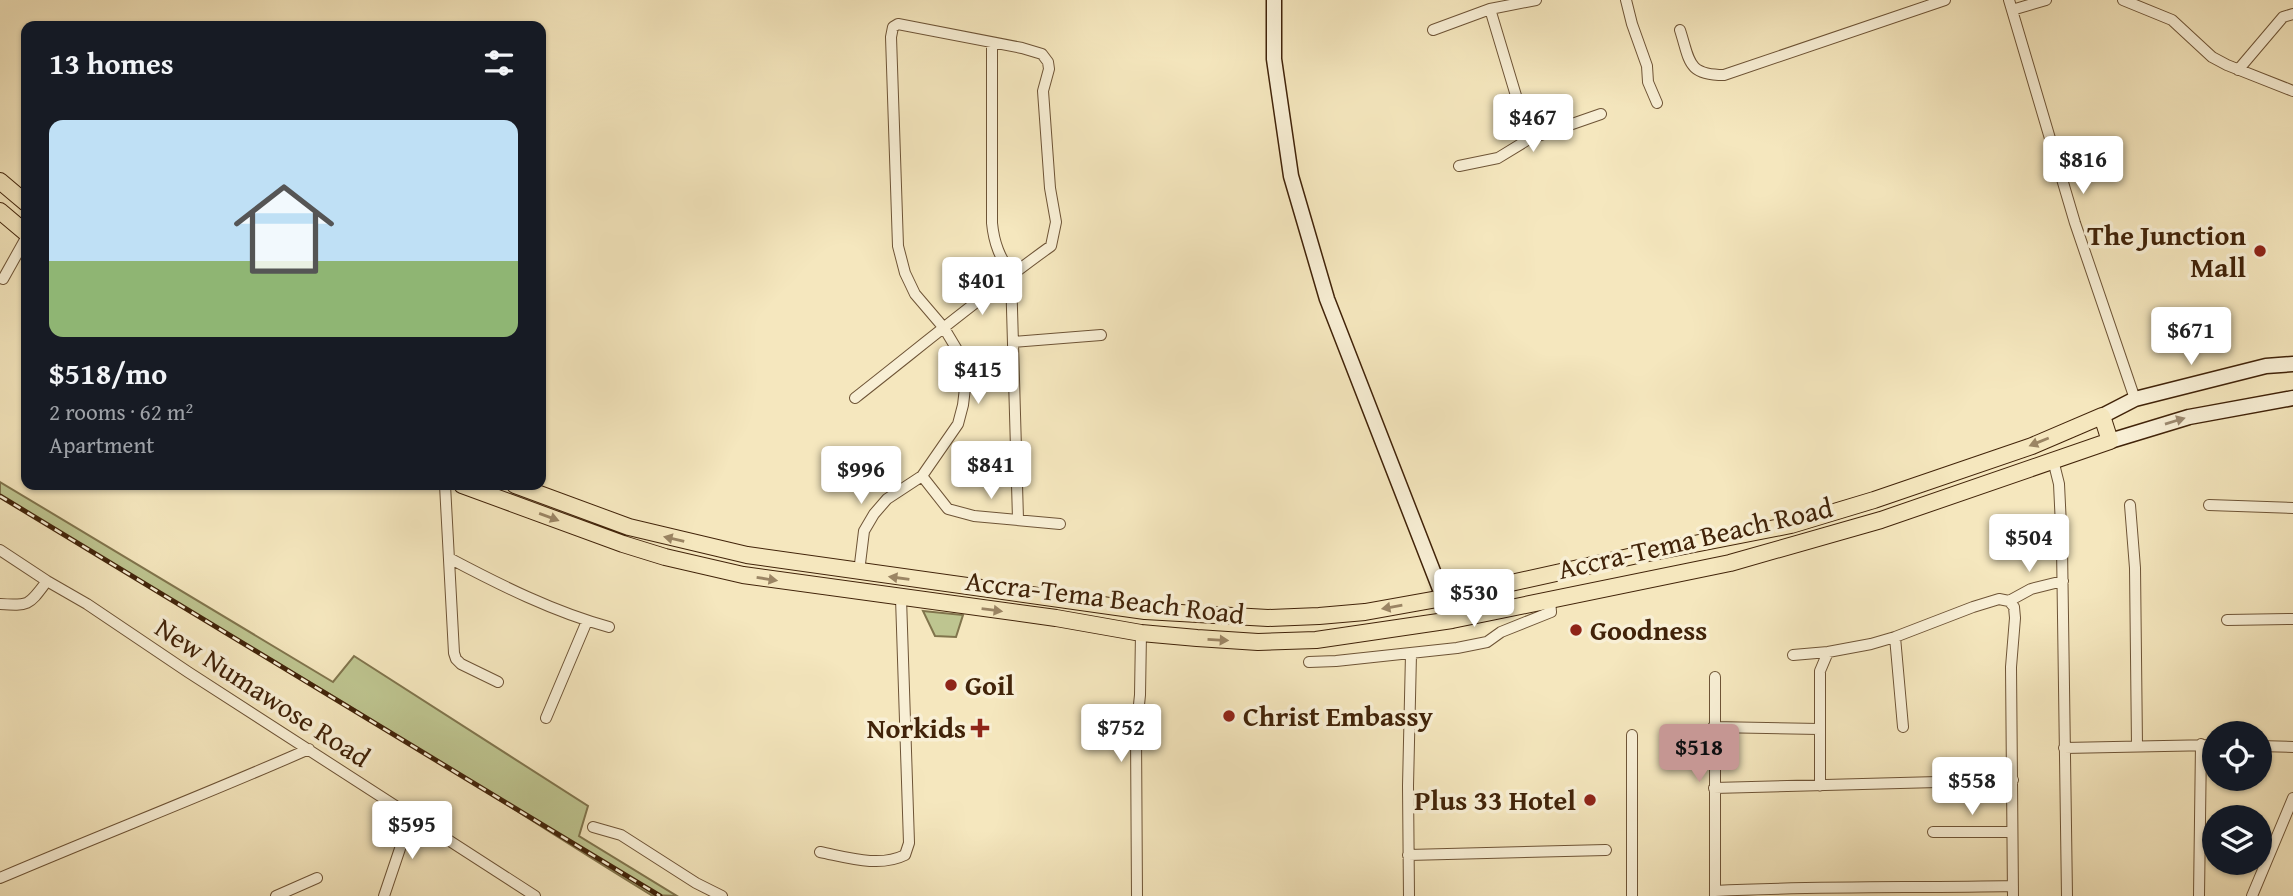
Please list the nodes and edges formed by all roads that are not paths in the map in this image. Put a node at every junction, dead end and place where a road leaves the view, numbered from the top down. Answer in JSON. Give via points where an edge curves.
{"nodes":[{"id":1,"x":1274,"y":0,"type":"edge"},
{"id":2,"x":1536,"y":0,"type":"edge"},
{"id":3,"x":1626,"y":0,"type":"edge"},
{"id":4,"x":1945,"y":0,"type":"edge"},
{"id":5,"x":2046,"y":0,"type":"edge"},
{"id":6,"x":2123,"y":0,"type":"edge"},
{"id":7,"x":2010,"y":5,"type":"edge"},
{"id":8,"x":1490,"y":9,"type":"junction"},
{"id":9,"x":2293,"y":14,"type":"edge"},
{"id":10,"x":1433,"y":30,"type":"dead end"},
{"id":11,"x":1680,"y":30,"type":"dead end"},
{"id":12,"x":992,"y":43,"type":"junction"},
{"id":13,"x":2238,"y":70,"type":"junction"},
{"id":14,"x":2293,"y":91,"type":"edge"},
{"id":15,"x":1657,"y":103,"type":"dead end"},
{"id":16,"x":1601,"y":114,"type":"dead end"},
{"id":17,"x":1529,"y":139,"type":"junction"},
{"id":18,"x":1459,"y":166,"type":"dead end"},
{"id":19,"x":0,"y":181,"type":"edge"},
{"id":20,"x":21,"y":199,"type":"edge"},
{"id":21,"x":0,"y":211,"type":"edge"},
{"id":22,"x":21,"y":229,"type":"edge"},
{"id":23,"x":21,"y":247,"type":"edge"},
{"id":24,"x":1011,"y":274,"type":"junction"},
{"id":25,"x":4,"y":279,"type":"dead end"},
{"id":26,"x":944,"y":328,"type":"junction"},
{"id":27,"x":1101,"y":335,"type":"dead end"},
{"id":28,"x":1013,"y":342,"type":"junction"},
{"id":29,"x":2293,"y":364,"type":"edge"},
{"id":30,"x":855,"y":398,"type":"dead end"},
{"id":31,"x":2293,"y":398,"type":"edge"},
{"id":32,"x":2135,"y":399,"type":"junction"},
{"id":33,"x":2102,"y":416,"type":"junction"},
{"id":34,"x":2110,"y":441,"type":"junction"},
{"id":35,"x":2053,"y":460,"type":"junction"},
{"id":36,"x":922,"y":477,"type":"junction"},
{"id":37,"x":445,"y":490,"type":"edge"},
{"id":38,"x":476,"y":490,"type":"edge"},
{"id":39,"x":529,"y":490,"type":"edge"},
{"id":40,"x":2130,"y":505,"type":"dead end"},
{"id":41,"x":2209,"y":505,"type":"dead end"},
{"id":42,"x":2293,"y":508,"type":"edge"},
{"id":43,"x":1018,"y":519,"type":"junction"},
{"id":44,"x":1060,"y":524,"type":"dead end"},
{"id":45,"x":0,"y":551,"type":"edge"},
{"id":46,"x":449,"y":558,"type":"junction"},
{"id":47,"x":859,"y":572,"type":"junction"},
{"id":48,"x":47,"y":581,"type":"junction"},
{"id":49,"x":2063,"y":581,"type":"junction"},
{"id":50,"x":901,"y":598,"type":"junction"},
{"id":51,"x":1443,"y":598,"type":"junction"},
{"id":52,"x":1550,"y":600,"type":"junction"},
{"id":53,"x":2009,"y":601,"type":"junction"},
{"id":54,"x":0,"y":604,"type":"edge"},
{"id":55,"x":1145,"y":611,"type":"junction"},
{"id":56,"x":2293,"y":619,"type":"edge"},
{"id":57,"x":1452,"y":620,"type":"junction"},
{"id":58,"x":2227,"y":620,"type":"dead end"},
{"id":59,"x":587,"y":621,"type":"junction"},
{"id":60,"x":610,"y":627,"type":"dead end"},
{"id":61,"x":1141,"y":633,"type":"junction"},
{"id":62,"x":1895,"y":637,"type":"junction"},
{"id":63,"x":1828,"y":652,"type":"junction"},
{"id":64,"x":1411,"y":654,"type":"junction"},
{"id":65,"x":1793,"y":655,"type":"dead end"},
{"id":66,"x":1309,"y":662,"type":"dead end"},
{"id":67,"x":1715,"y":677,"type":"dead end"},
{"id":68,"x":498,"y":682,"type":"dead end"},
{"id":69,"x":546,"y":718,"type":"dead end"},
{"id":70,"x":1713,"y":727,"type":"junction"},
{"id":71,"x":1903,"y":727,"type":"dead end"},
{"id":72,"x":1819,"y":729,"type":"junction"},
{"id":73,"x":1632,"y":735,"type":"dead end"},
{"id":74,"x":2201,"y":744,"type":"joint"},
{"id":75,"x":2137,"y":746,"type":"junction"},
{"id":76,"x":2272,"y":746,"type":"edge"},
{"id":77,"x":2064,"y":747,"type":"junction"},
{"id":78,"x":2293,"y":747,"type":"edge"},
{"id":79,"x":309,"y":749,"type":"junction"},
{"id":80,"x":2012,"y":780,"type":"junction"},
{"id":81,"x":1821,"y":786,"type":"junction"},
{"id":82,"x":1714,"y":788,"type":"junction"},
{"id":83,"x":2293,"y":798,"type":"edge"},
{"id":84,"x":411,"y":816,"type":"junction"},
{"id":85,"x":593,"y":827,"type":"dead end"},
{"id":86,"x":1933,"y":832,"type":"dead end"},
{"id":87,"x":2011,"y":832,"type":"junction"},
{"id":88,"x":1606,"y":850,"type":"dead end"},
{"id":89,"x":820,"y":852,"type":"dead end"},
{"id":90,"x":1408,"y":855,"type":"junction"},
{"id":91,"x":0,"y":878,"type":"edge"},
{"id":92,"x":317,"y":878,"type":"dead end"},
{"id":93,"x":2013,"y":891,"type":"edge"},
{"id":94,"x":1783,"y":892,"type":"edge"},
{"id":95,"x":1864,"y":892,"type":"edge"},
{"id":96,"x":1715,"y":893,"type":"edge"},
{"id":97,"x":276,"y":896,"type":"edge"},
{"id":98,"x":384,"y":896,"type":"edge"},
{"id":99,"x":535,"y":896,"type":"edge"},
{"id":100,"x":722,"y":896,"type":"edge"},
{"id":101,"x":1137,"y":896,"type":"edge"},
{"id":102,"x":1409,"y":896,"type":"edge"},
{"id":103,"x":1632,"y":896,"type":"edge"},
{"id":104,"x":2067,"y":896,"type":"edge"},
{"id":105,"x":2199,"y":896,"type":"edge"},
{"id":106,"x":2252,"y":896,"type":"edge"}],
"edges":[{"from":1,"to":51,"type":"street","via":[[1274,59],[1291,176],[1327,299]]},
{"from":2,"to":8,"type":"street"},
{"from":3,"to":15,"type":"street"},
{"from":4,"to":11,"type":"street","via":[[1724,75],[1696,71]]},
{"from":5,"to":7,"type":"street"},
{"from":6,"to":13,"type":"street","via":[[2172,20],[2212,57]]},
{"from":7,"to":32,"type":"street","via":[[2075,223]]},
{"from":8,"to":10,"type":"street"},
{"from":8,"to":17,"type":"street"},
{"from":9,"to":13,"type":"street","via":[[2283,18]]},
{"from":12,"to":24,"type":"street","via":[[993,240]]},
{"from":12,"to":24,"type":"street","via":[[1042,54],[1049,69],[1043,92],[1056,222],[1051,246]]},
{"from":12,"to":26,"type":"street","via":[[898,24],[891,30],[898,246],[915,294]]},
{"from":13,"to":14,"type":"street"},
{"from":16,"to":17,"type":"street"},
{"from":17,"to":18,"type":"street","via":[[1498,158]]},
{"from":19,"to":20,"type":"main road"},
{"from":21,"to":22,"type":"main road"},
{"from":23,"to":25,"type":"street"},
{"from":24,"to":26,"type":"street"},
{"from":24,"to":28,"type":"street"},
{"from":26,"to":30,"type":"street"},
{"from":26,"to":36,"type":"street","via":[[963,368],[963,405],[958,424]]},
{"from":27,"to":28,"type":"street"},
{"from":28,"to":43,"type":"street"},
{"from":29,"to":32,"type":"street","via":[[2266,366]]},
{"from":34,"to":31,"type":"street","one_way":true,"via":[[2189,417]]},
{"from":32,"to":33,"type":"street"},
{"from":33,"to":34,"type":"main road"},
{"from":33,"to":51,"type":"main road","name":"Accra-Tema Beach Road","one_way":true,"via":[[2032,446],[1791,525]]},
{"from":34,"to":35,"type":"main road","name":"Accra-Tema Beach Road"},
{"from":35,"to":49,"type":"street","via":[[2059,484]]},
{"from":35,"to":52,"type":"main road","name":"Accra-Tema Beach Road","via":[[1881,520],[1730,563]]},
{"from":36,"to":43,"type":"street","via":[[948,509]]},
{"from":36,"to":47,"type":"street","via":[[887,499],[874,514],[864,531]]},
{"from":37,"to":46,"type":"street"},
{"from":38,"to":50,"type":"main road","name":"Accra-Tema Beach Road","one_way":true,"via":[[666,557],[743,575]]},
{"from":47,"to":39,"type":"main road","name":"Accra-Tema Beach Road","one_way":true,"via":[[673,539]]},
{"from":40,"to":75,"type":"street"},
{"from":41,"to":42,"type":"street"},
{"from":43,"to":44,"type":"street"},
{"from":45,"to":48,"type":"street","name":"New Numawose Road"},
{"from":46,"to":59,"type":"street"},
{"from":46,"to":68,"type":"street","via":[[456,659]]},
{"from":55,"to":47,"type":"main road","name":"Accra-Tema Beach Road","one_way":true},
{"from":48,"to":54,"type":"street","via":[[25,605]]},
{"from":48,"to":79,"type":"street","name":"New Numawose Road"},
{"from":49,"to":53,"type":"street","via":[[2031,589]]},
{"from":49,"to":77,"type":"street"},
{"from":50,"to":61,"type":"main road","name":"Accra-Tema Beach Road","one_way":true},
{"from":50,"to":89,"type":"street","via":[[909,843],[905,855],[893,861]]},
{"from":51,"to":55,"type":"main road","name":"Accra-Tema Beach Road","one_way":true,"via":[[1319,616]]},
{"from":51,"to":57,"type":"street"},
{"from":52,"to":57,"type":"main road","name":"Accra-Tema Beach Road"},
{"from":52,"to":64,"type":"street","via":[[1551,612],[1487,642]]},
{"from":53,"to":62,"type":"street","via":[[1986,603]]},
{"from":53,"to":80,"type":"street","via":[[2015,618]]},
{"from":55,"to":61,"type":"main road"},
{"from":56,"to":58,"type":"street"},
{"from":61,"to":57,"type":"main road","name":"Accra-Tema Beach Road","one_way":true,"via":[[1258,642],[1316,640]]},
{"from":59,"to":60,"type":"street"},
{"from":59,"to":69,"type":"street"},
{"from":61,"to":101,"type":"street"},
{"from":62,"to":63,"type":"street"},
{"from":62,"to":71,"type":"street"},
{"from":63,"to":65,"type":"street"},
{"from":63,"to":72,"type":"street","via":[[1820,671]]},
{"from":64,"to":66,"type":"street"},
{"from":64,"to":90,"type":"street"},
{"from":67,"to":70,"type":"street"},
{"from":70,"to":72,"type":"street"},
{"from":70,"to":82,"type":"street"},
{"from":72,"to":81,"type":"street"},
{"from":73,"to":103,"type":"street"},
{"from":74,"to":75,"type":"street"},
{"from":74,"to":105,"type":"street"},
{"from":75,"to":77,"type":"street"},
{"from":76,"to":78,"type":"street"},
{"from":77,"to":104,"type":"street"},
{"from":79,"to":84,"type":"street","name":"New Numawose Road"},
{"from":79,"to":91,"type":"street"},
{"from":80,"to":81,"type":"street"},
{"from":80,"to":87,"type":"street"},
{"from":81,"to":82,"type":"street"},
{"from":82,"to":96,"type":"street"},
{"from":83,"to":106,"type":"street"},
{"from":84,"to":98,"type":"street"},
{"from":84,"to":99,"type":"street","name":"New Numawose Road"},
{"from":85,"to":100,"type":"street","via":[[621,835]]},
{"from":86,"to":87,"type":"street"},
{"from":87,"to":93,"type":"street"},
{"from":88,"to":90,"type":"street"},
{"from":90,"to":102,"type":"street"},
{"from":92,"to":97,"type":"street"},
{"from":93,"to":95,"type":"street"},
{"from":94,"to":95,"type":"street"},
{"from":94,"to":96,"type":"street"}]}
